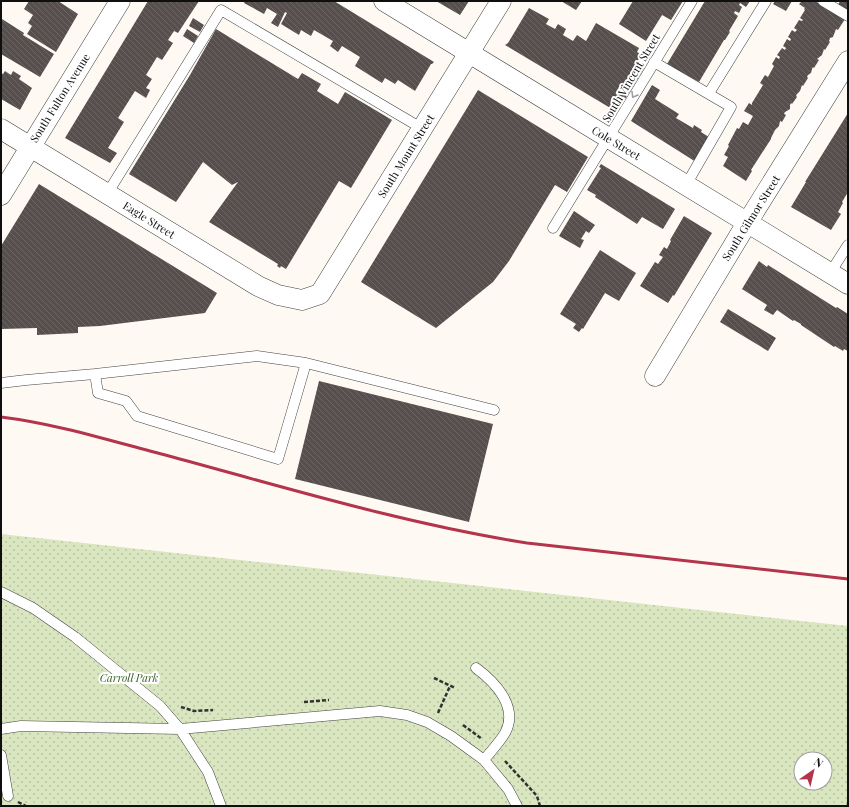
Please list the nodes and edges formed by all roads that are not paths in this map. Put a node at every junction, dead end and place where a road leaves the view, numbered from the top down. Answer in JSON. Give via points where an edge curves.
{"nodes":[{"id":1,"x":120,"y":1,"type":"edge"},
{"id":2,"x":384,"y":1,"type":"edge"},
{"id":3,"x":501,"y":1,"type":"edge"},
{"id":4,"x":692,"y":1,"type":"edge"},
{"id":5,"x":766,"y":1,"type":"edge"},
{"id":6,"x":824,"y":1,"type":"edge"},
{"id":7,"x":848,"y":16,"type":"edge"},
{"id":8,"x":469,"y":53,"type":"junction"},
{"id":9,"x":848,"y":61,"type":"edge"},
{"id":10,"x":654,"y":62,"type":"junction"},
{"id":11,"x":709,"y":94,"type":"junction"},
{"id":12,"x":1,"y":129,"type":"edge"},
{"id":13,"x":423,"y":129,"type":"junction"},
{"id":14,"x":608,"y":138,"type":"junction"},
{"id":15,"x":30,"y":147,"type":"junction"},
{"id":16,"x":686,"y":185,"type":"junction"},
{"id":17,"x":107,"y":194,"type":"junction"},
{"id":18,"x":1,"y":195,"type":"edge"},
{"id":19,"x":747,"y":223,"type":"junction"},
{"id":20,"x":553,"y":228,"type":"dead end"},
{"id":21,"x":848,"y":245,"type":"edge"},
{"id":22,"x":830,"y":273,"type":"junction"},
{"id":23,"x":848,"y":284,"type":"edge"},
{"id":24,"x":302,"y":300,"type":"joint"},
{"id":25,"x":306,"y":363,"type":"junction"},
{"id":26,"x":95,"y":374,"type":"junction"},
{"id":27,"x":655,"y":376,"type":"dead end"},
{"id":28,"x":1,"y":383,"type":"edge"},
{"id":29,"x":494,"y":410,"type":"dead end"},
{"id":30,"x":1,"y":592,"type":"edge"},
{"id":31,"x":476,"y":668,"type":"dead end"},
{"id":32,"x":1,"y":729,"type":"edge"},
{"id":33,"x":180,"y":729,"type":"junction"},
{"id":34,"x":1,"y":755,"type":"edge"},
{"id":35,"x":484,"y":760,"type":"junction"},
{"id":36,"x":8,"y":796,"type":"dead end"},
{"id":37,"x":220,"y":806,"type":"edge"},
{"id":38,"x":518,"y":806,"type":"edge"}],
"edges":[{"from":1,"to":15,"type":"street","name":"South Fulton Avenue"},
{"from":2,"to":8,"type":"street","name":"Cole Street"},
{"from":3,"to":8,"type":"street","name":"South Mount Street"},
{"from":4,"to":10,"type":"lane","name":"South Vincent Street"},
{"from":5,"to":11,"type":"lane"},
{"from":6,"to":7,"type":"lane"},
{"from":8,"to":13,"type":"street","name":"South Mount Street"},
{"from":8,"to":14,"type":"street","name":"Cole Street"},
{"from":9,"to":19,"type":"street","name":"South Gilmor Street"},
{"from":10,"to":11,"type":"lane"},
{"from":10,"to":14,"type":"lane","name":"South Vincent Street","one_way":true},
{"from":11,"to":16,"type":"lane","via":[[731,107]]},
{"from":12,"to":15,"type":"street","name":"Eagle Street"},
{"from":13,"to":17,"type":"lane","via":[[221,10]]},
{"from":13,"to":24,"type":"street","name":"South Mount Street","via":[[320,294]]},
{"from":14,"to":16,"type":"street","name":"Cole Street"},
{"from":14,"to":20,"type":"lane","name":"South Vincent Street"},
{"from":15,"to":17,"type":"street","name":"Eagle Street"},
{"from":15,"to":18,"type":"street","name":"South Fulton Avenue"},
{"from":16,"to":19,"type":"street","name":"Cole Street"},
{"from":17,"to":24,"type":"street","name":"Eagle Street","via":[[258,286],[278,295]]},
{"from":19,"to":22,"type":"street","name":"Cole Street"},
{"from":19,"to":27,"type":"street","name":"South Gilmor Street"},
{"from":21,"to":22,"type":"lane"},
{"from":22,"to":23,"type":"street","name":"Cole Street"},
{"from":25,"to":26,"type":"lane","via":[[257,356]]},
{"from":25,"to":26,"type":"lane","via":[[278,459],[137,416],[126,401],[98,393]]},
{"from":25,"to":29,"type":"lane"},
{"from":26,"to":28,"type":"lane"},
{"from":30,"to":33,"type":"lane","via":[[33,608],[76,637],[160,706]]},
{"from":31,"to":35,"type":"lane","via":[[495,684],[506,701],[509,718],[506,731]]},
{"from":32,"to":33,"type":"lane","via":[[21,726]]},
{"from":33,"to":35,"type":"lane","via":[[380,711],[407,715],[427,722]]},
{"from":33,"to":37,"type":"lane","via":[[208,772]]},
{"from":34,"to":36,"type":"lane"},
{"from":35,"to":38,"type":"lane","via":[[508,789]]}]}
